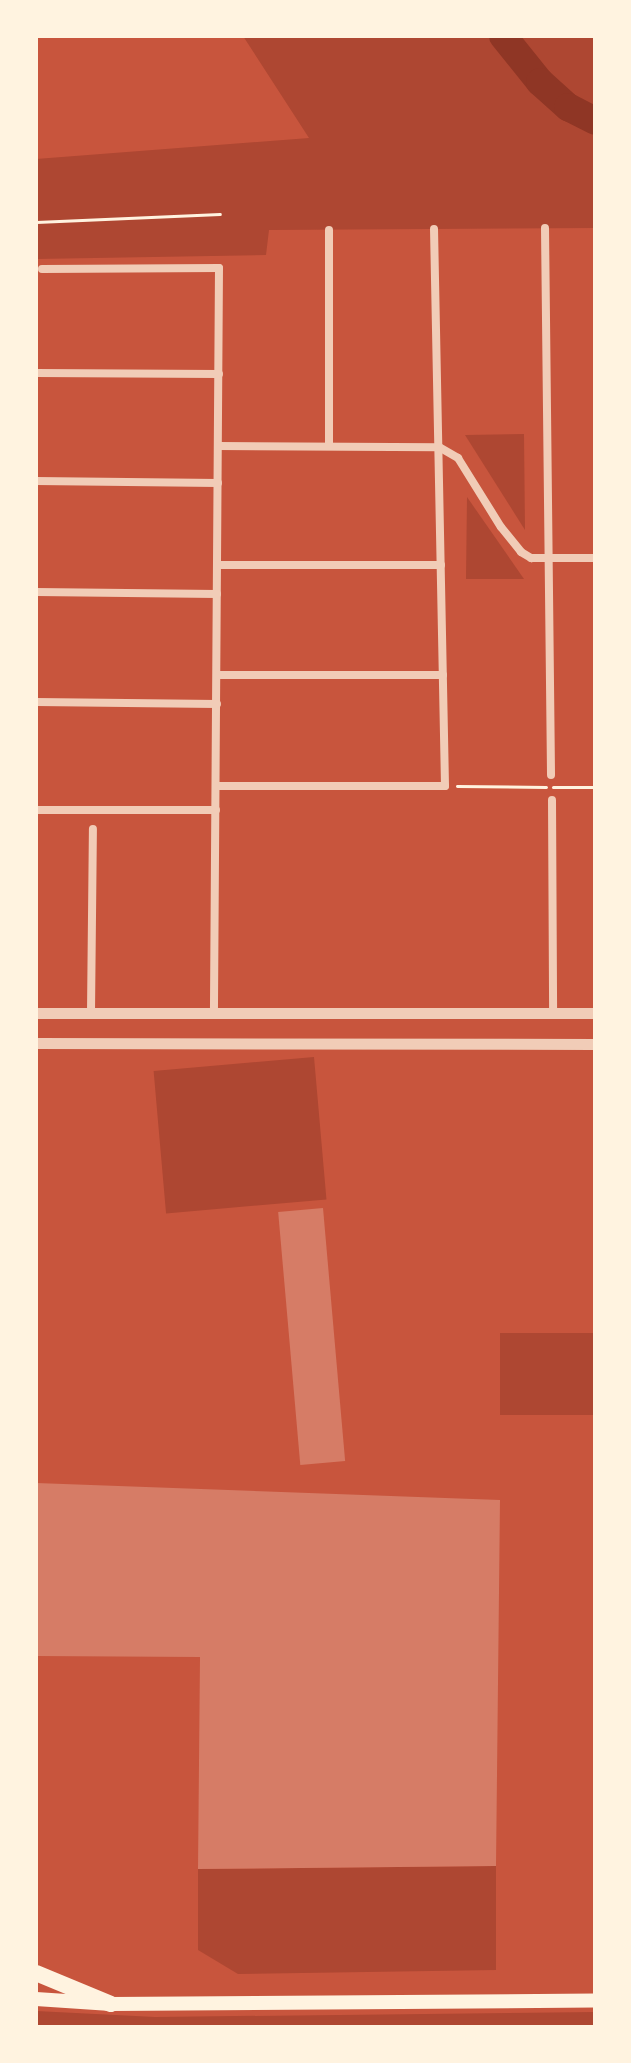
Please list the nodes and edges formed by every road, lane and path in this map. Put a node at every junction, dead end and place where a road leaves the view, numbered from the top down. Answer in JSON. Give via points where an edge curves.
{"nodes":[{"id":1,"x":220,"y":214,"type":"dead end"},
{"id":2,"x":36,"y":222,"type":"edge"},
{"id":3,"x":545,"y":228,"type":"dead end"},
{"id":4,"x":434,"y":229,"type":"dead end"},
{"id":5,"x":329,"y":230,"type":"dead end"},
{"id":6,"x":42,"y":269,"type":"dead end"},
{"id":7,"x":36,"y":373,"type":"edge"},
{"id":8,"x":219,"y":374,"type":"junction"},
{"id":9,"x":329,"y":445,"type":"junction"},
{"id":10,"x":218,"y":446,"type":"junction"},
{"id":11,"x":439,"y":447,"type":"junction"},
{"id":12,"x":36,"y":481,"type":"edge"},
{"id":13,"x":218,"y":483,"type":"junction"},
{"id":14,"x":595,"y":558,"type":"edge"},
{"id":15,"x":549,"y":559,"type":"junction"},
{"id":16,"x":217,"y":565,"type":"junction"},
{"id":17,"x":441,"y":565,"type":"junction"},
{"id":18,"x":36,"y":592,"type":"edge"},
{"id":19,"x":217,"y":594,"type":"junction"},
{"id":20,"x":217,"y":675,"type":"junction"},
{"id":21,"x":443,"y":675,"type":"junction"},
{"id":22,"x":36,"y":702,"type":"edge"},
{"id":23,"x":217,"y":704,"type":"junction"},
{"id":24,"x":551,"y":775,"type":"dead end"},
{"id":25,"x":216,"y":786,"type":"junction"},
{"id":26,"x":445,"y":786,"type":"junction"},
{"id":27,"x":595,"y":787,"type":"edge"},
{"id":28,"x":552,"y":800,"type":"dead end"},
{"id":29,"x":36,"y":810,"type":"edge"},
{"id":30,"x":216,"y":810,"type":"junction"},
{"id":31,"x":93,"y":829,"type":"dead end"},
{"id":32,"x":91,"y":1012,"type":"junction"},
{"id":33,"x":214,"y":1012,"type":"junction"},
{"id":34,"x":553,"y":1012,"type":"junction"},
{"id":35,"x":36,"y":1013,"type":"edge"},
{"id":36,"x":595,"y":1013,"type":"edge"},
{"id":37,"x":36,"y":1043,"type":"edge"},
{"id":38,"x":595,"y":1044,"type":"edge"},
{"id":39,"x":36,"y":1973,"type":"edge"},
{"id":40,"x":36,"y":1999,"type":"edge"},
{"id":41,"x":595,"y":2001,"type":"edge"},
{"id":42,"x":111,"y":2004,"type":"junction"}],
"edges":[{"from":1,"to":2,"type":"path"},
{"from":3,"to":15,"type":"street"},
{"from":4,"to":11,"type":"street"},
{"from":5,"to":9,"type":"street"},
{"from":6,"to":8,"type":"street","via":[[219,268]]},
{"from":7,"to":8,"type":"street"},
{"from":8,"to":10,"type":"street"},
{"from":9,"to":10,"type":"street"},
{"from":9,"to":11,"type":"street"},
{"from":10,"to":13,"type":"street"},
{"from":11,"to":15,"type":"street","via":[[458,458],[521,552]]},
{"from":11,"to":17,"type":"street"},
{"from":12,"to":13,"type":"street"},
{"from":13,"to":16,"type":"street"},
{"from":14,"to":15,"type":"street"},
{"from":15,"to":24,"type":"street"},
{"from":16,"to":17,"type":"street"},
{"from":16,"to":19,"type":"street"},
{"from":17,"to":21,"type":"street"},
{"from":18,"to":19,"type":"street"},
{"from":19,"to":20,"type":"street"},
{"from":20,"to":21,"type":"street"},
{"from":20,"to":23,"type":"street"},
{"from":21,"to":26,"type":"street"},
{"from":22,"to":23,"type":"street"},
{"from":23,"to":25,"type":"street"},
{"from":25,"to":26,"type":"street"},
{"from":25,"to":30,"type":"street"},
{"from":26,"to":27,"type":"path"},
{"from":28,"to":34,"type":"street"},
{"from":29,"to":30,"type":"street"},
{"from":30,"to":33,"type":"street"},
{"from":31,"to":32,"type":"street"},
{"from":32,"to":33,"type":"street"},
{"from":32,"to":35,"type":"street"},
{"from":33,"to":34,"type":"street"},
{"from":34,"to":36,"type":"street"},
{"from":37,"to":38,"type":"street"},
{"from":39,"to":42,"type":"highway"},
{"from":40,"to":42,"type":"main road"},
{"from":41,"to":42,"type":"main road"}]}
